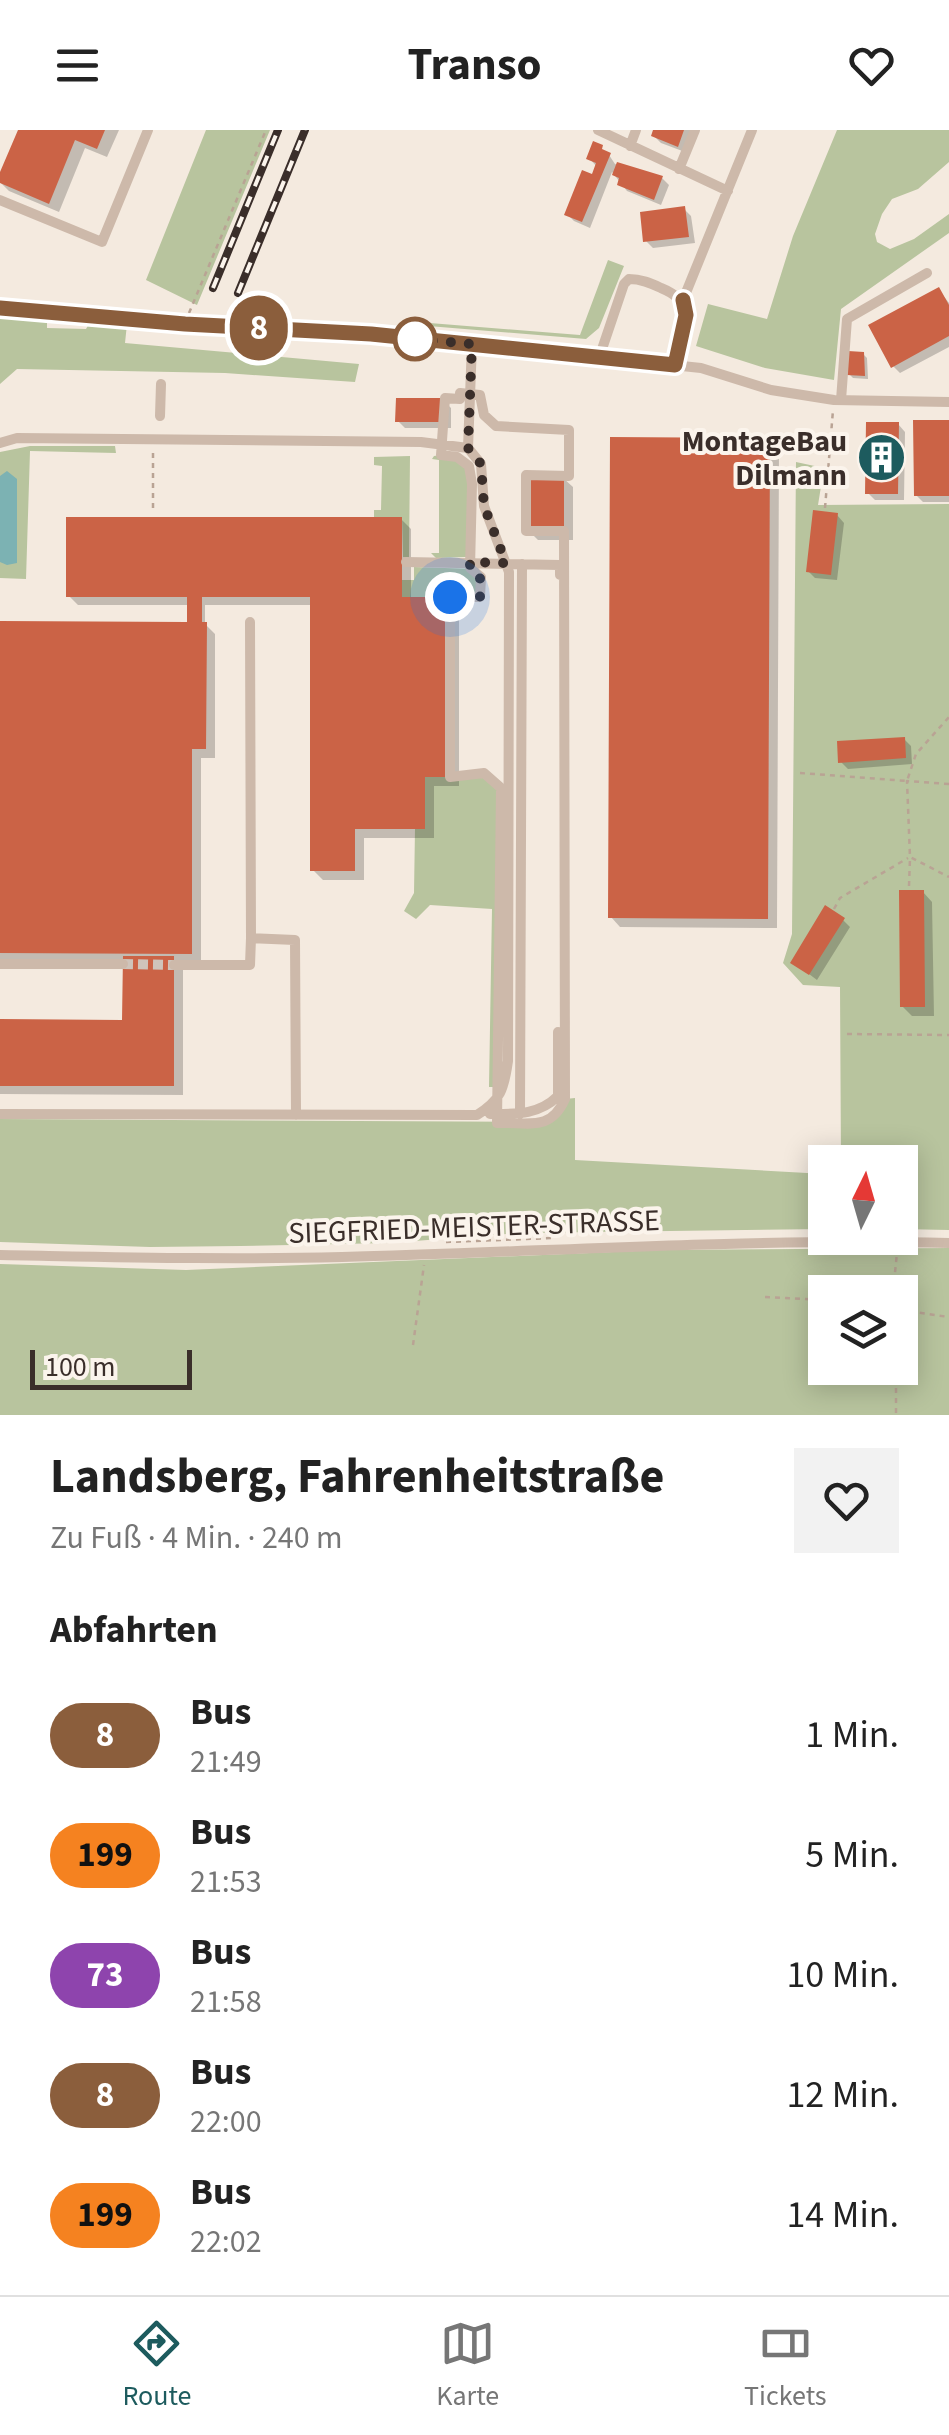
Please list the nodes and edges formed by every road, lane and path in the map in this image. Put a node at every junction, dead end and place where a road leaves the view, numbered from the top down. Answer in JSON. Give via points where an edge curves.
{"nodes":[{"id":1,"x":148,"y":130,"type":"edge"},
{"id":2,"x":266,"y":130,"type":"edge"},
{"id":3,"x":598,"y":130,"type":"edge"},
{"id":4,"x":636,"y":130,"type":"edge"},
{"id":5,"x":695,"y":130,"type":"edge"},
{"id":6,"x":752,"y":130,"type":"edge"},
{"id":7,"x":630,"y":146,"type":"junction"},
{"id":8,"x":679,"y":169,"type":"junction"},
{"id":9,"x":728,"y":191,"type":"junction"},
{"id":10,"x":0,"y":200,"type":"edge"},
{"id":11,"x":926,"y":273,"type":"dead end"},
{"id":12,"x":683,"y":300,"type":"junction"},
{"id":13,"x":0,"y":308,"type":"edge"},
{"id":14,"x":185,"y":324,"type":"junction"},
{"id":15,"x":472,"y":344,"type":"junction"},
{"id":16,"x":599,"y":358,"type":"junction"},
{"id":17,"x":675,"y":365,"type":"junction"},
{"id":18,"x":161,"y":384,"type":"dead end"},
{"id":19,"x":469,"y":394,"type":"junction"},
{"id":20,"x":837,"y":400,"type":"junction"},
{"id":21,"x":949,"y":402,"type":"edge"},
{"id":22,"x":160,"y":416,"type":"dead end"},
{"id":23,"x":153,"y":438,"type":"junction"},
{"id":24,"x":0,"y":443,"type":"edge"},
{"id":25,"x":442,"y":443,"type":"junction"},
{"id":26,"x":468,"y":448,"type":"junction"},
{"id":27,"x":153,"y":508,"type":"dead end"},
{"id":28,"x":825,"y":508,"type":"dead end"},
{"id":29,"x":406,"y":562,"type":"dead end"},
{"id":30,"x":470,"y":562,"type":"junction"},
{"id":31,"x":506,"y":563,"type":"junction"},
{"id":32,"x":522,"y":564,"type":"junction"},
{"id":33,"x":250,"y":622,"type":"dead end"},
{"id":34,"x":949,"y":716,"type":"edge"},
{"id":35,"x":800,"y":773,"type":"dead end"},
{"id":36,"x":907,"y":781,"type":"junction"},
{"id":37,"x":949,"y":784,"type":"edge"},
{"id":38,"x":910,"y":857,"type":"junction"},
{"id":39,"x":949,"y":878,"type":"edge"},
{"id":40,"x":909,"y":886,"type":"dead end"},
{"id":41,"x":834,"y":909,"type":"dead end"},
{"id":42,"x":250,"y":938,"type":"junction"},
{"id":43,"x":0,"y":964,"type":"edge"},
{"id":44,"x":123,"y":964,"type":"tunnel mouth"},
{"id":45,"x":174,"y":965,"type":"tunnel mouth"},
{"id":46,"x":847,"y":1034,"type":"dead end"},
{"id":47,"x":949,"y":1034,"type":"edge"},
{"id":48,"x":497,"y":1108,"type":"junction"},
{"id":49,"x":0,"y":1114,"type":"edge"},
{"id":50,"x":520,"y":1114,"type":"junction"},
{"id":51,"x":296,"y":1115,"type":"junction"},
{"id":52,"x":552,"y":1238,"type":"dead end"},
{"id":53,"x":443,"y":1242,"type":"dead end"},
{"id":54,"x":918,"y":1242,"type":"edge"},
{"id":55,"x":949,"y":1243,"type":"edge"},
{"id":56,"x":808,"y":1244,"type":"edge"},
{"id":57,"x":426,"y":1254,"type":"junction"},
{"id":58,"x":0,"y":1255,"type":"edge"},
{"id":59,"x":765,"y":1297,"type":"dead end"},
{"id":60,"x":808,"y":1299,"type":"edge"},
{"id":61,"x":918,"y":1313,"type":"edge"},
{"id":62,"x":949,"y":1317,"type":"edge"},
{"id":63,"x":413,"y":1345,"type":"dead end"},
{"id":64,"x":896,"y":1385,"type":"edge"},
{"id":65,"x":896,"y":1415,"type":"edge"}],
"edges":[{"from":1,"to":10,"type":"street","via":[[102,242]]},
{"from":2,"to":14,"type":"path"},
{"from":3,"to":7,"type":"street"},
{"from":4,"to":7,"type":"street"},
{"from":5,"to":8,"type":"street"},
{"from":6,"to":9,"type":"street"},
{"from":7,"to":8,"type":"street"},
{"from":8,"to":9,"type":"street"},
{"from":9,"to":12,"type":"street"},
{"from":11,"to":20,"type":"street","via":[[847,319]]},
{"from":12,"to":16,"type":"street","via":[[629,279]]},
{"from":12,"to":17,"type":"street"},
{"from":13,"to":14,"type":"street"},
{"from":14,"to":15,"type":"street"},
{"from":15,"to":16,"type":"street"},
{"from":15,"to":19,"type":"street"},
{"from":16,"to":17,"type":"street"},
{"from":17,"to":20,"type":"street"},
{"from":18,"to":22,"type":"street"},
{"from":19,"to":25,"type":"street","via":[[445,398]]},
{"from":19,"to":26,"type":"street"},
{"from":19,"to":48,"type":"street","via":[[480,395],[484,415],[496,426],[569,430],[569,476],[526,475],[526,531],[564,531],[565,1099],[546,1122],[496,1123]]},
{"from":20,"to":21,"type":"street"},
{"from":20,"to":28,"type":"path"},
{"from":23,"to":24,"type":"street"},
{"from":23,"to":25,"type":"street"},
{"from":23,"to":27,"type":"path"},
{"from":25,"to":26,"type":"street"},
{"from":25,"to":30,"type":"street","via":[[442,456],[468,466]]},
{"from":26,"to":31,"type":"street","via":[[481,464],[484,506]]},
{"from":29,"to":30,"type":"street"},
{"from":30,"to":31,"type":"street"},
{"from":30,"to":48,"type":"street","via":[[480,577],[480,597],[450,597],[450,777],[484,773],[501,788]]},
{"from":31,"to":32,"type":"street"},
{"from":31,"to":48,"type":"street","via":[[508,1062]]},
{"from":32,"to":50,"type":"street"},
{"from":32,"to":50,"type":"street","via":[[560,564],[558,1096],[546,1108]]},
{"from":33,"to":42,"type":"street"},
{"from":34,"to":36,"type":"path","via":[[916,754]]},
{"from":35,"to":36,"type":"path"},
{"from":36,"to":37,"type":"path"},
{"from":36,"to":38,"type":"path"},
{"from":38,"to":39,"type":"path"},
{"from":38,"to":40,"type":"path"},
{"from":38,"to":41,"type":"path","via":[[840,898]]},
{"from":42,"to":45,"type":"street","via":[[250,965]]},
{"from":42,"to":51,"type":"street","via":[[296,940]]},
{"from":43,"to":44,"type":"street"},
{"from":46,"to":47,"type":"path"},
{"from":48,"to":50,"type":"street"},
{"from":48,"to":51,"type":"street","via":[[477,1115]]},
{"from":49,"to":51,"type":"street"},
{"from":52,"to":53,"type":"path"},
{"from":54,"to":55,"type":"street","name":"SIEGFRIED-MEISTER-STRASSE"},
{"from":56,"to":57,"type":"street","name":"SIEGFRIED-MEISTER-STRASSE"},
{"from":57,"to":58,"type":"street","name":"SIEGFRIED-MEISTER-STRASSE"},
{"from":57,"to":63,"type":"path"},
{"from":59,"to":60,"type":"path"},
{"from":61,"to":62,"type":"path"},
{"from":64,"to":65,"type":"path"}]}
